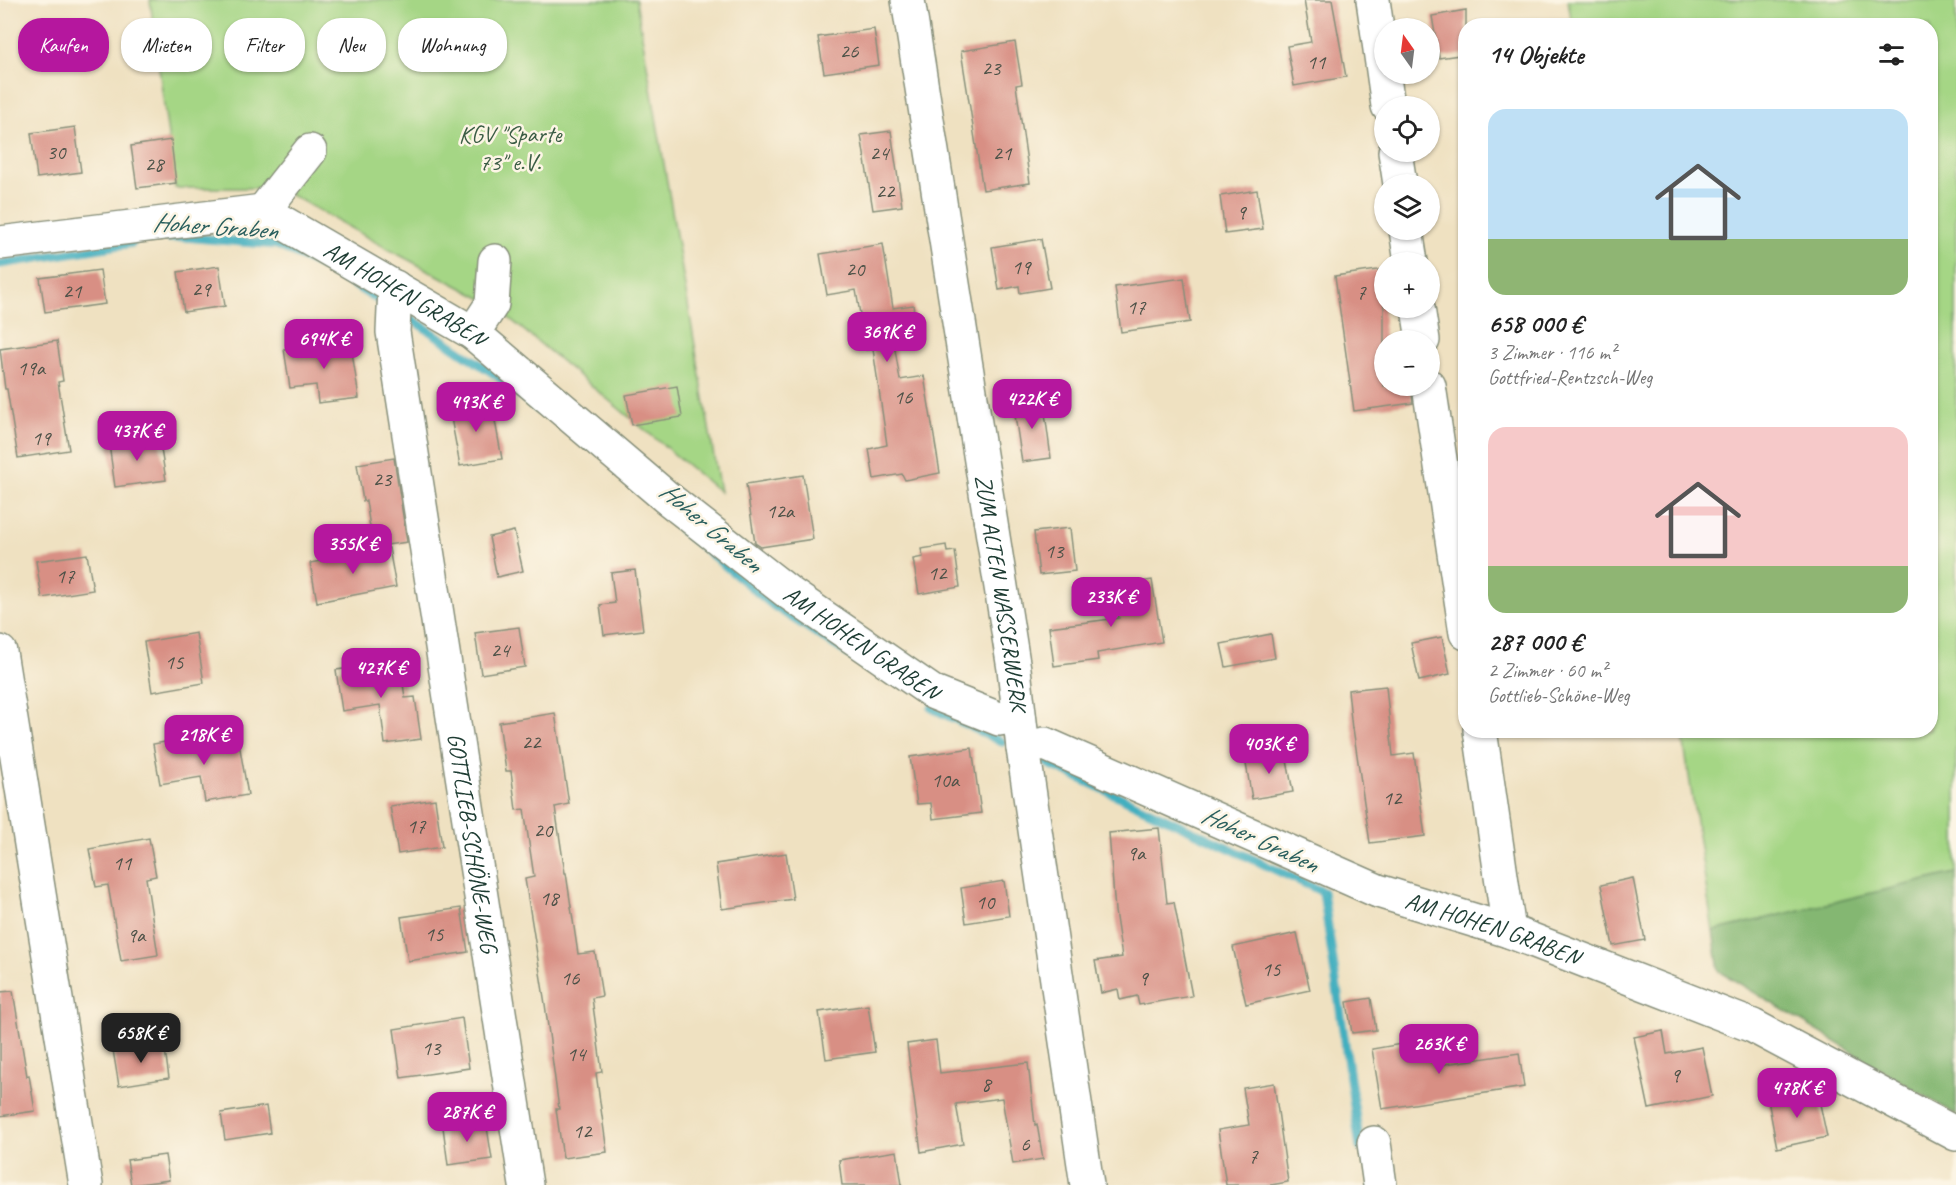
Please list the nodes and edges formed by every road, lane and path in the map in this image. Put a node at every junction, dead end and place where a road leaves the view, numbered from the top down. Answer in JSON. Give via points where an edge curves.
{"nodes":[{"id":1,"x":908,"y":0,"type":"edge"},
{"id":2,"x":1372,"y":0,"type":"edge"},
{"id":3,"x":1386,"y":96,"type":"edge"},
{"id":4,"x":310,"y":151,"type":"dead end"},
{"id":5,"x":263,"y":211,"type":"junction"},
{"id":6,"x":0,"y":243,"type":"edge"},
{"id":7,"x":495,"y":261,"type":"dead end"},
{"id":8,"x":395,"y":287,"type":"junction"},
{"id":9,"x":473,"y":333,"type":"junction"},
{"id":10,"x":1430,"y":396,"type":"edge"},
{"id":11,"x":1458,"y":580,"type":"edge"},
{"id":12,"x":0,"y":652,"type":"edge"},
{"id":13,"x":1019,"y":716,"type":"junction"},
{"id":14,"x":1481,"y":738,"type":"edge"},
{"id":15,"x":1023,"y":748,"type":"junction"},
{"id":16,"x":1509,"y":932,"type":"junction"},
{"id":17,"x":1956,"y":1134,"type":"edge"},
{"id":18,"x":1374,"y":1143,"type":"dead end"},
{"id":19,"x":86,"y":1185,"type":"edge"},
{"id":20,"x":526,"y":1185,"type":"edge"},
{"id":21,"x":1087,"y":1185,"type":"edge"},
{"id":22,"x":1380,"y":1185,"type":"edge"}],
"edges":[{"from":1,"to":13,"type":"street","name":"ZUM ALTEN WASSERWERK"},
{"from":2,"to":3,"type":"street"},
{"from":4,"to":5,"type":"street"},
{"from":5,"to":6,"type":"street"},
{"from":5,"to":8,"type":"street","name":"AM HOHEN GRABEN"},
{"from":7,"to":9,"type":"street","via":[[492,304]]},
{"from":8,"to":9,"type":"street","name":"AM HOHEN GRABEN"},
{"from":8,"to":20,"type":"street","name":"GOTTLIEB-SCHÖNE-WEG","via":[[393,332]]},
{"from":9,"to":13,"type":"street","name":"AM HOHEN GRABEN","via":[[666,497],[789,593],[934,693],[999,719]]},
{"from":10,"to":11,"type":"street"},
{"from":12,"to":19,"type":"street"},
{"from":13,"to":15,"type":"street","name":"ZUM ALTEN WASSERWERK"},
{"from":14,"to":16,"type":"street"},
{"from":15,"to":16,"type":"street","name":"AM HOHEN GRABEN","via":[[1045,744],[1378,891]]},
{"from":15,"to":21,"type":"street","name":"ZUM ALTEN WASSERWERK"},
{"from":16,"to":17,"type":"street","name":"AM HOHEN GRABEN","via":[[1753,1026]]},
{"from":18,"to":22,"type":"street"}]}
